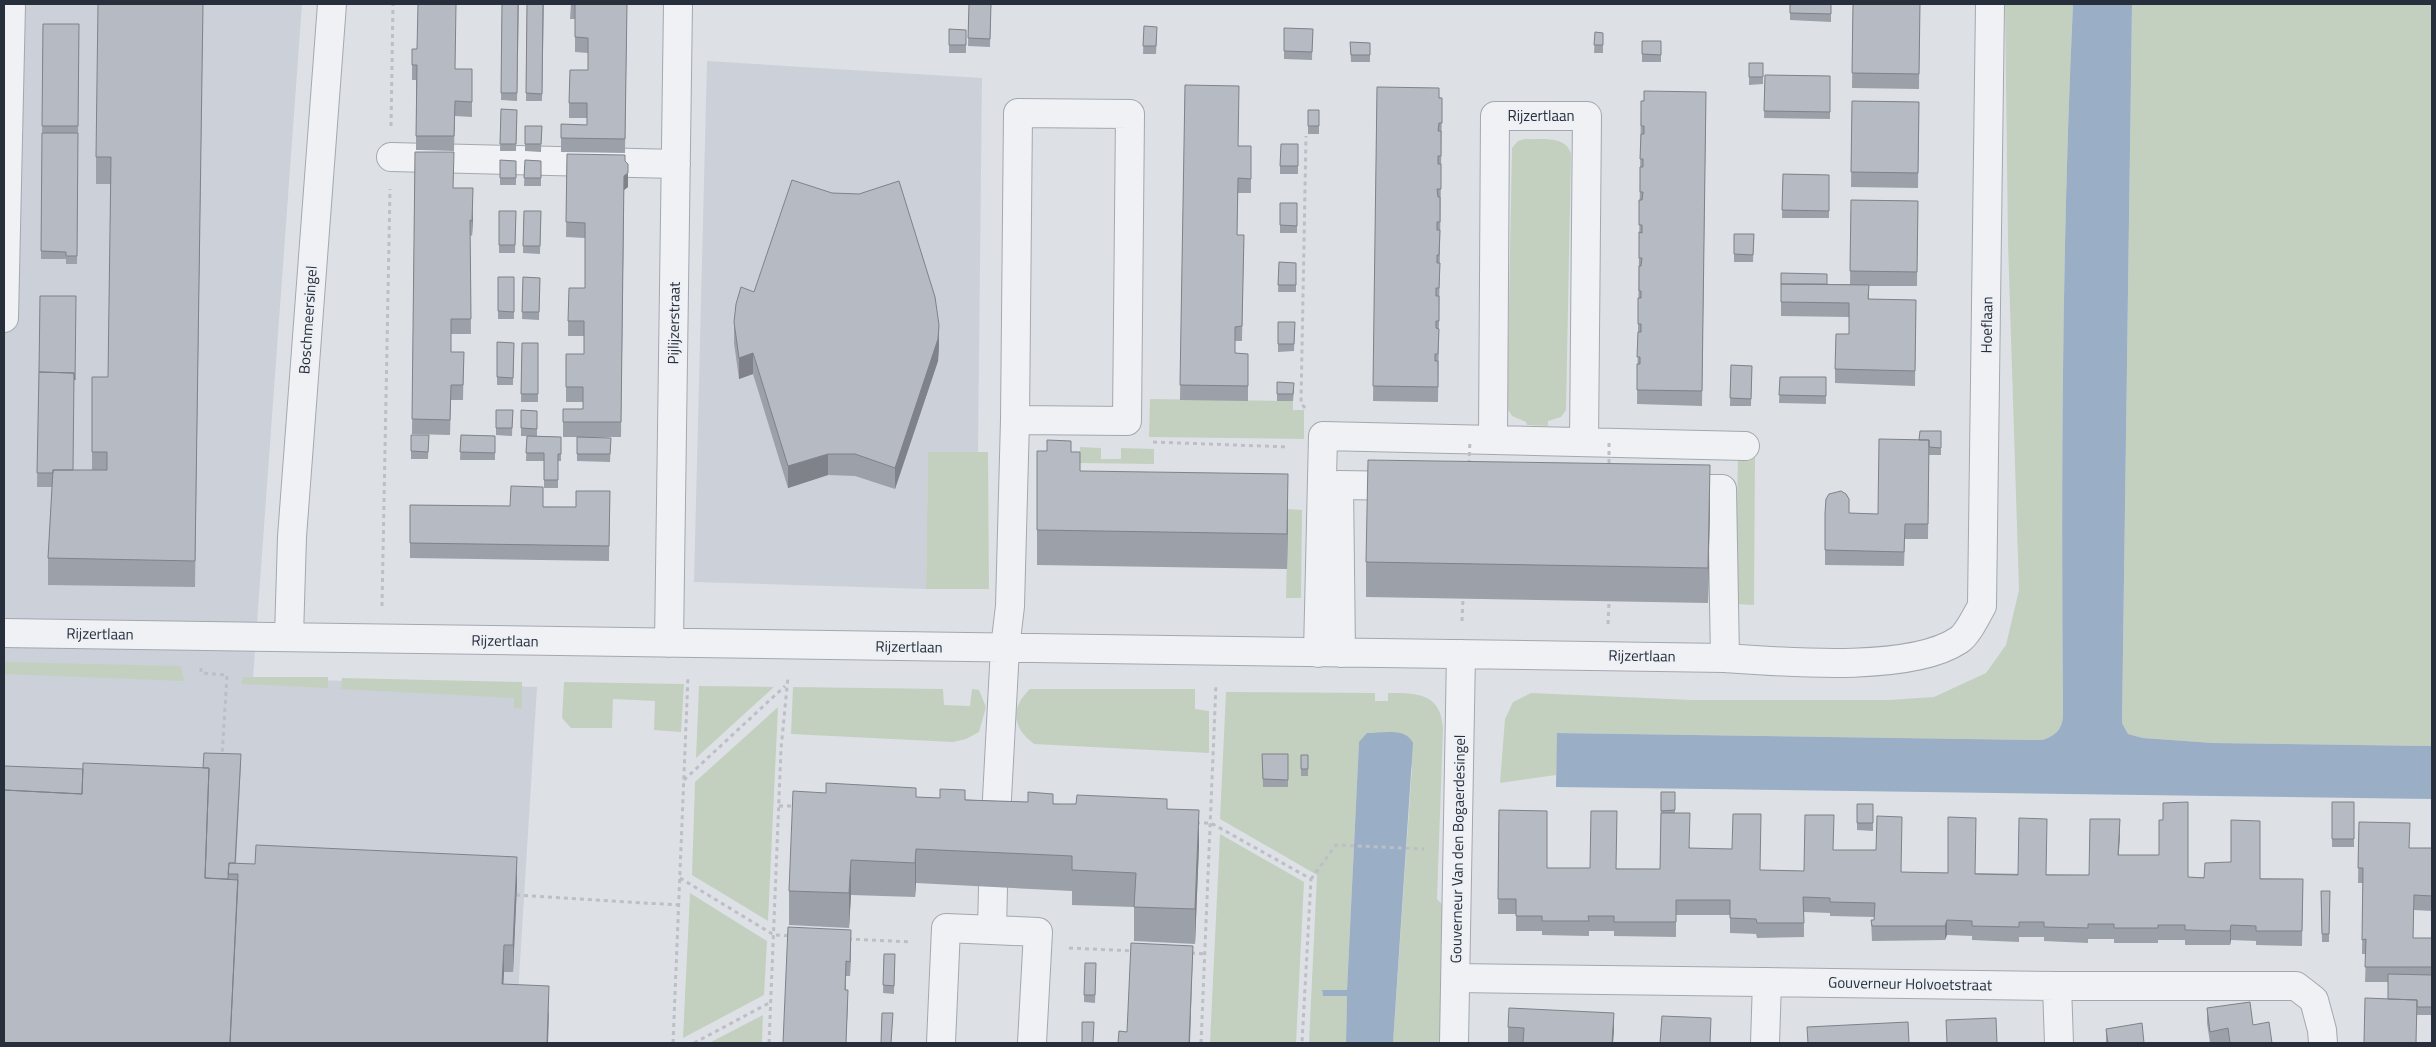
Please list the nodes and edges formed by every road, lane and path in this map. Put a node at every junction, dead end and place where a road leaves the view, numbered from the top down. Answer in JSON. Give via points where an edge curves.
{"nodes":[{"id":1,"x":11,"y":4,"type":"edge"},
{"id":2,"x":332,"y":4,"type":"edge"},
{"id":3,"x":393,"y":4,"type":"edge"},
{"id":4,"x":678,"y":4,"type":"edge"},
{"id":5,"x":1990,"y":4,"type":"edge"},
{"id":6,"x":1306,"y":136,"type":"edge"},
{"id":7,"x":391,"y":157,"type":"junction"},
{"id":8,"x":676,"y":164,"type":"junction"},
{"id":9,"x":4,"y":318,"type":"edge"},
{"id":10,"x":1015,"y":420,"type":"junction"},
{"id":11,"x":1127,"y":421,"type":"junction"},
{"id":12,"x":1481,"y":440,"type":"junction"},
{"id":13,"x":1323,"y":442,"type":"junction"},
{"id":14,"x":1596,"y":442,"type":"junction"},
{"id":15,"x":1745,"y":446,"type":"dead end"},
{"id":16,"x":1469,"y":468,"type":"edge"},
{"id":17,"x":1609,"y":471,"type":"edge"},
{"id":18,"x":1428,"y":486,"type":"edge"},
{"id":19,"x":1644,"y":488,"type":"edge"},
{"id":20,"x":4,"y":633,"type":"edge"},
{"id":21,"x":202,"y":635,"type":"junction"},
{"id":22,"x":289,"y":636,"type":"junction"},
{"id":23,"x":1960,"y":639,"type":"joint"},
{"id":24,"x":381,"y":640,"type":"junction"},
{"id":25,"x":680,"y":643,"type":"junction"},
{"id":26,"x":797,"y":646,"type":"junction"},
{"id":27,"x":1005,"y":648,"type":"junction"},
{"id":28,"x":1217,"y":651,"type":"junction"},
{"id":29,"x":1329,"y":653,"type":"junction"},
{"id":30,"x":1461,"y":654,"type":"junction"},
{"id":31,"x":1725,"y":658,"type":"junction"},
{"id":32,"x":786,"y":685,"type":"junction"},
{"id":33,"x":222,"y":761,"type":"edge"},
{"id":34,"x":684,"y":780,"type":"junction"},
{"id":35,"x":779,"y":806,"type":"junction"},
{"id":36,"x":799,"y":806,"type":"edge"},
{"id":37,"x":1192,"y":823,"type":"edge"},
{"id":38,"x":1211,"y":823,"type":"junction"},
{"id":39,"x":995,"y":836,"type":"edge"},
{"id":40,"x":1422,"y":849,"type":"dead end"},
{"id":41,"x":680,"y":878,"type":"junction"},
{"id":42,"x":1311,"y":878,"type":"junction"},
{"id":43,"x":993,"y":887,"type":"edge"},
{"id":44,"x":516,"y":895,"type":"edge"},
{"id":45,"x":678,"y":905,"type":"junction"},
{"id":46,"x":992,"y":930,"type":"junction"},
{"id":47,"x":774,"y":935,"type":"junction"},
{"id":48,"x":793,"y":936,"type":"edge"},
{"id":49,"x":841,"y":938,"type":"edge"},
{"id":50,"x":945,"y":943,"type":"junction"},
{"id":51,"x":1038,"y":947,"type":"junction"},
{"id":52,"x":1136,"y":951,"type":"edge"},
{"id":53,"x":1186,"y":953,"type":"edge"},
{"id":54,"x":1206,"y":954,"type":"junction"},
{"id":55,"x":1456,"y":978,"type":"junction"},
{"id":56,"x":1767,"y":982,"type":"junction"},
{"id":57,"x":2057,"y":986,"type":"junction"},
{"id":58,"x":771,"y":1002,"type":"junction"},
{"id":59,"x":673,"y":1043,"type":"edge"},
{"id":60,"x":694,"y":1043,"type":"edge"},
{"id":61,"x":770,"y":1043,"type":"edge"},
{"id":62,"x":941,"y":1043,"type":"edge"},
{"id":63,"x":1032,"y":1043,"type":"edge"},
{"id":64,"x":1201,"y":1043,"type":"edge"},
{"id":65,"x":1302,"y":1043,"type":"edge"},
{"id":66,"x":1454,"y":1043,"type":"edge"},
{"id":67,"x":1765,"y":1043,"type":"edge"},
{"id":68,"x":2059,"y":1043,"type":"edge"},
{"id":69,"x":2323,"y":1043,"type":"edge"}],
"edges":[{"from":1,"to":9,"type":"street"},
{"from":2,"to":22,"type":"street","name":"Boschmeersingel","via":[[292,537]]},
{"from":3,"to":7,"type":"path"},
{"from":4,"to":8,"type":"street","name":"Pijlijzerstraat"},
{"from":5,"to":23,"type":"street","name":"Hoeflaan","via":[[1982,606]]},
{"from":6,"to":13,"type":"path","via":[[1301,403]]},
{"from":7,"to":8,"type":"street"},
{"from":7,"to":24,"type":"path"},
{"from":8,"to":25,"type":"street","name":"Pijlijzerstraat"},
{"from":10,"to":11,"type":"street"},
{"from":10,"to":11,"type":"street","via":[[1018,113],[1130,114]]},
{"from":10,"to":27,"type":"street","via":[[1010,606]]},
{"from":11,"to":13,"type":"path","via":[[1143,442]]},
{"from":12,"to":13,"type":"street"},
{"from":12,"to":14,"type":"street"},
{"from":12,"to":14,"type":"street","name":"Rijzertlaan","via":[[1495,116],[1587,116]]},
{"from":12,"to":16,"type":"path","bridge":true},
{"from":13,"to":29,"type":"street"},
{"from":14,"to":15,"type":"street"},
{"from":14,"to":17,"type":"path","bridge":true},
{"from":18,"to":29,"type":"street","via":[[1340,485]]},
{"from":19,"to":31,"type":"street","via":[[1722,489]]},
{"from":20,"to":21,"type":"street","name":"Rijzertlaan"},
{"from":21,"to":22,"type":"street","name":"Rijzertlaan"},
{"from":21,"to":33,"type":"path","via":[[201,673],[227,675]]},
{"from":22,"to":24,"type":"street","name":"Rijzertlaan"},
{"from":23,"to":31,"type":"street","name":"Rijzertlaan","via":[[1933,654],[1869,663]]},
{"from":24,"to":25,"type":"street","name":"Rijzertlaan"},
{"from":25,"to":26,"type":"street","name":"Rijzertlaan"},
{"from":25,"to":34,"type":"path"},
{"from":26,"to":27,"type":"street","name":"Rijzertlaan"},
{"from":26,"to":32,"type":"path"},
{"from":27,"to":28,"type":"street","name":"Rijzertlaan"},
{"from":27,"to":39,"type":"street"},
{"from":28,"to":29,"type":"street","name":"Rijzertlaan"},
{"from":28,"to":38,"type":"path"},
{"from":29,"to":30,"type":"street","name":"Rijzertlaan"},
{"from":30,"to":31,"type":"street","name":"Rijzertlaan"},
{"from":30,"to":55,"type":"street","name":"Gouverneur Van den Bogaerdesingel"},
{"from":32,"to":34,"type":"path"},
{"from":32,"to":35,"type":"path"},
{"from":34,"to":41,"type":"path"},
{"from":35,"to":36,"type":"path"},
{"from":35,"to":47,"type":"path"},
{"from":37,"to":38,"type":"path"},
{"from":38,"to":42,"type":"path"},
{"from":38,"to":54,"type":"path"},
{"from":40,"to":42,"type":"path","via":[[1336,845]]},
{"from":41,"to":45,"type":"path"},
{"from":41,"to":47,"type":"path"},
{"from":42,"to":65,"type":"path"},
{"from":43,"to":46,"type":"street"},
{"from":44,"to":45,"type":"path"},
{"from":45,"to":59,"type":"path"},
{"from":46,"to":50,"type":"street","via":[[946,928]]},
{"from":46,"to":51,"type":"street","via":[[1038,932]]},
{"from":47,"to":48,"type":"path"},
{"from":47,"to":58,"type":"path"},
{"from":49,"to":50,"type":"path"},
{"from":50,"to":62,"type":"street"},
{"from":51,"to":52,"type":"path"},
{"from":51,"to":63,"type":"street"},
{"from":53,"to":54,"type":"path"},
{"from":54,"to":64,"type":"path"},
{"from":55,"to":56,"type":"street","name":"Gouverneur Holvoetstraat"},
{"from":55,"to":66,"type":"street","name":"Gouverneur Van den Bogaerdesingel"},
{"from":56,"to":57,"type":"street","name":"Gouverneur Holvoetstraat"},
{"from":56,"to":67,"type":"street"},
{"from":57,"to":68,"type":"street"},
{"from":57,"to":69,"type":"street","name":"Gouverneur Holvoetstraat","via":[[2296,986],[2314,1000]]},
{"from":58,"to":60,"type":"path"},
{"from":58,"to":61,"type":"path"}]}
